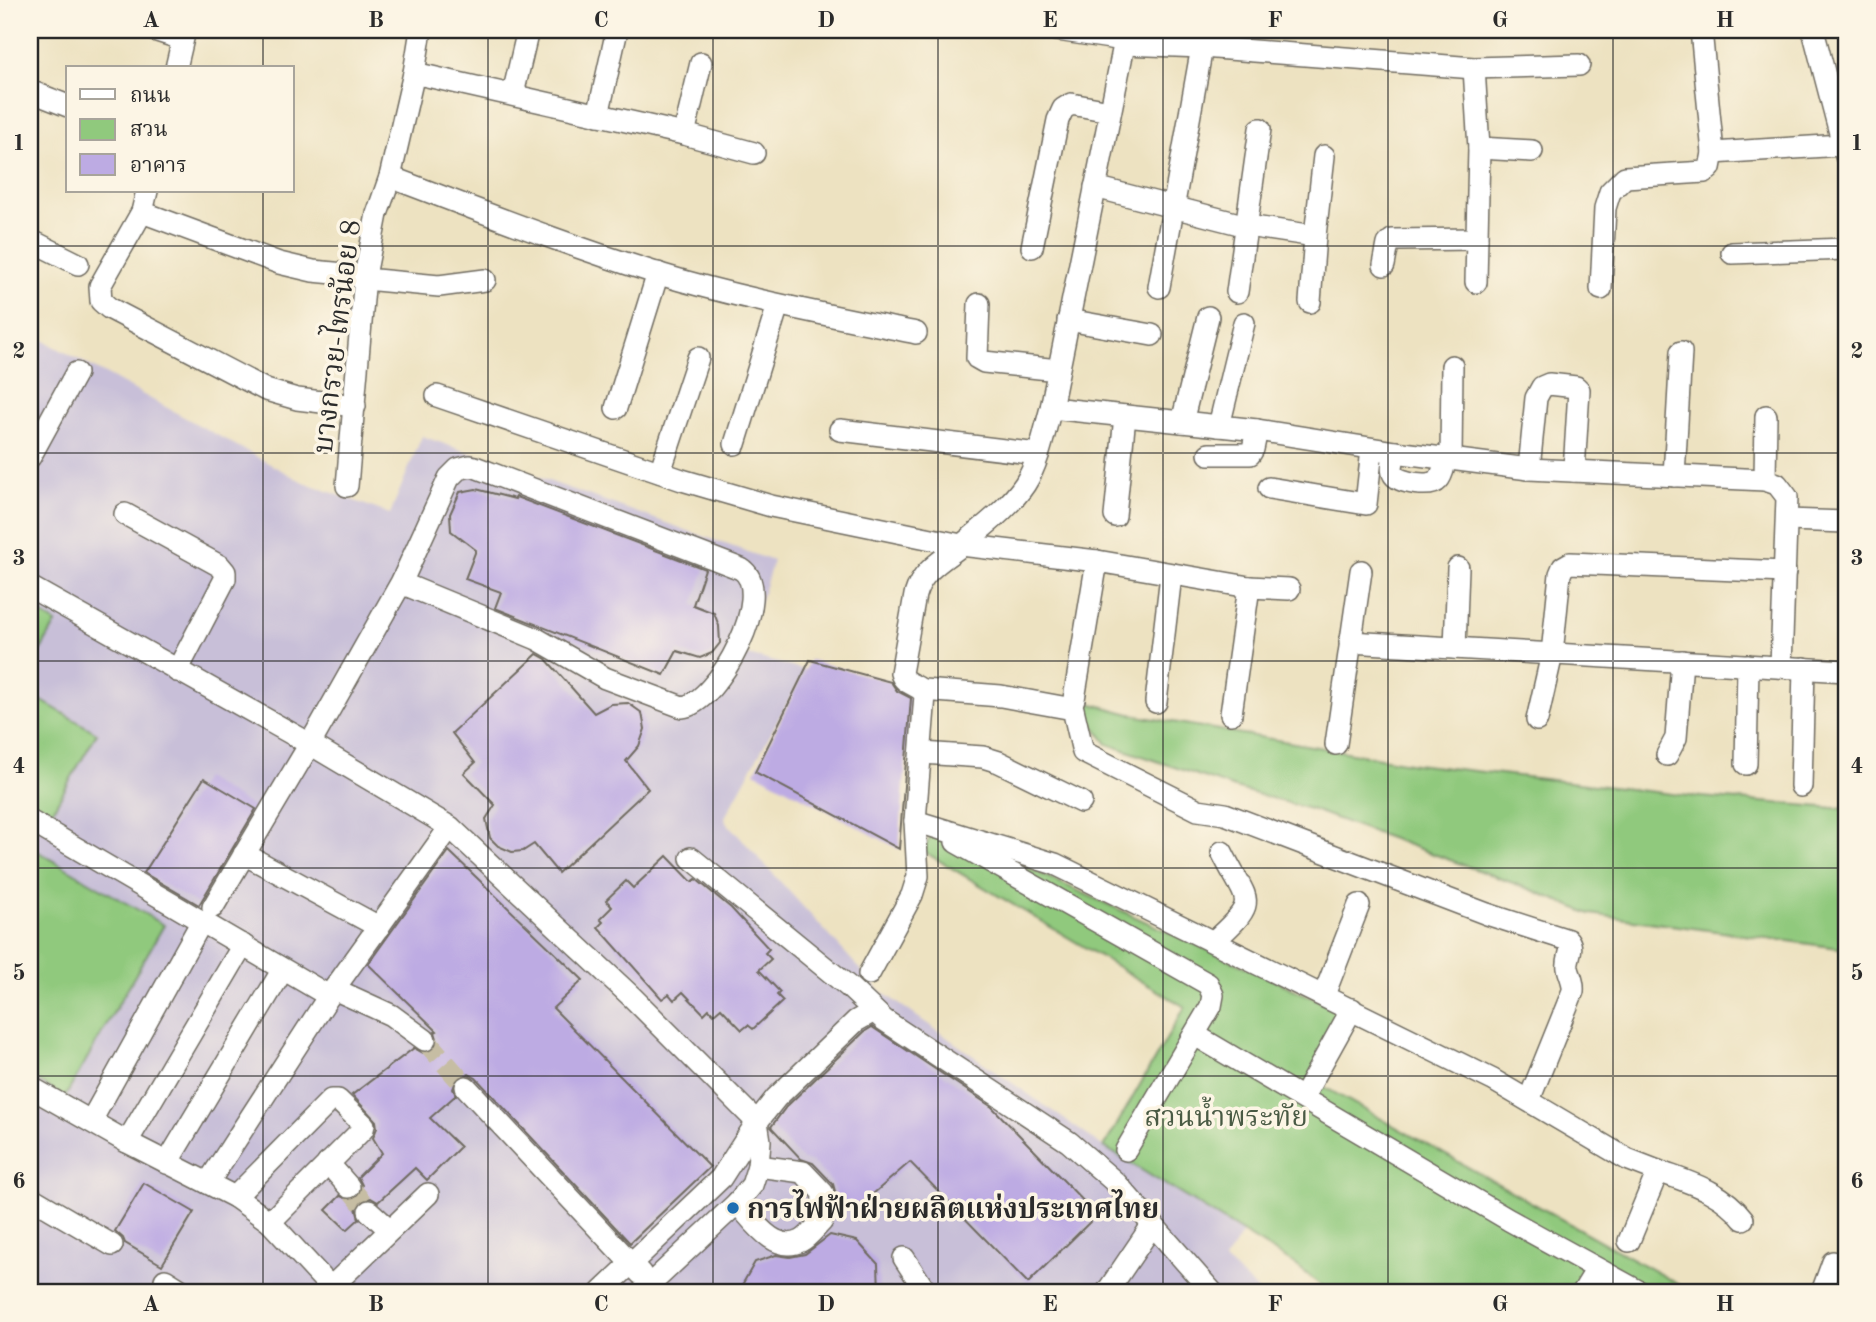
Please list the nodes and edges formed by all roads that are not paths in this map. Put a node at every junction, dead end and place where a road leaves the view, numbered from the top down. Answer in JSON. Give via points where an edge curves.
{"nodes":[{"id":1,"x":154,"y":30,"type":"edge"},
{"id":2,"x":421,"y":30,"type":"edge"},
{"id":3,"x":528,"y":30,"type":"edge"},
{"id":4,"x":617,"y":30,"type":"edge"},
{"id":5,"x":1057,"y":30,"type":"edge"},
{"id":6,"x":1701,"y":30,"type":"edge"},
{"id":7,"x":1812,"y":30,"type":"edge"},
{"id":8,"x":184,"y":35,"type":"edge"},
{"id":9,"x":1125,"y":38,"type":"edge"},
{"id":10,"x":1202,"y":47,"type":"junction"},
{"id":11,"x":701,"y":63,"type":"dead end"},
{"id":12,"x":1579,"y":65,"type":"dead end"},
{"id":13,"x":176,"y":66,"type":"edge"},
{"id":14,"x":1474,"y":68,"type":"junction"},
{"id":15,"x":414,"y":73,"type":"junction"},
{"id":16,"x":30,"y":91,"type":"edge"},
{"id":17,"x":513,"y":94,"type":"junction"},
{"id":18,"x":66,"y":105,"type":"edge"},
{"id":19,"x":1110,"y":111,"type":"junction"},
{"id":20,"x":598,"y":115,"type":"junction"},
{"id":21,"x":1260,"y":129,"type":"dead end"},
{"id":22,"x":684,"y":134,"type":"junction"},
{"id":23,"x":1479,"y":148,"type":"junction"},
{"id":24,"x":1532,"y":151,"type":"dead end"},
{"id":25,"x":1844,"y":151,"type":"edge"},
{"id":26,"x":754,"y":153,"type":"dead end"},
{"id":27,"x":1713,"y":153,"type":"junction"},
{"id":28,"x":1324,"y":156,"type":"dead end"},
{"id":29,"x":390,"y":177,"type":"junction"},
{"id":30,"x":1095,"y":187,"type":"junction"},
{"id":31,"x":147,"y":192,"type":"edge"},
{"id":32,"x":1172,"y":208,"type":"junction"},
{"id":33,"x":142,"y":212,"type":"junction"},
{"id":34,"x":1247,"y":226,"type":"junction"},
{"id":35,"x":1315,"y":236,"type":"junction"},
{"id":36,"x":1477,"y":239,"type":"junction"},
{"id":37,"x":30,"y":240,"type":"edge"},
{"id":38,"x":1032,"y":247,"type":"dead end"},
{"id":39,"x":1846,"y":249,"type":"edge"},
{"id":40,"x":1732,"y":253,"type":"dead end"},
{"id":41,"x":78,"y":264,"type":"dead end"},
{"id":42,"x":1384,"y":265,"type":"dead end"},
{"id":43,"x":658,"y":273,"type":"junction"},
{"id":44,"x":365,"y":277,"type":"junction"},
{"id":45,"x":485,"y":280,"type":"dead end"},
{"id":46,"x":1476,"y":282,"type":"dead end"},
{"id":47,"x":1159,"y":287,"type":"dead end"},
{"id":48,"x":1601,"y":289,"type":"dead end"},
{"id":49,"x":1237,"y":292,"type":"dead end"},
{"id":50,"x":1310,"y":302,"type":"dead end"},
{"id":51,"x":979,"y":304,"type":"dead end"},
{"id":52,"x":778,"y":305,"type":"junction"},
{"id":53,"x":1208,"y":317,"type":"dead end"},
{"id":54,"x":1068,"y":320,"type":"junction"},
{"id":55,"x":1244,"y":323,"type":"dead end"},
{"id":56,"x":916,"y":333,"type":"dead end"},
{"id":57,"x":1152,"y":335,"type":"dead end"},
{"id":58,"x":1681,"y":352,"type":"dead end"},
{"id":59,"x":698,"y":358,"type":"dead end"},
{"id":60,"x":1452,"y":366,"type":"dead end"},
{"id":61,"x":1058,"y":370,"type":"junction"},
{"id":62,"x":76,"y":373,"type":"dead end"},
{"id":63,"x":437,"y":396,"type":"dead end"},
{"id":64,"x":355,"y":406,"type":"junction"},
{"id":65,"x":616,"y":408,"type":"dead end"},
{"id":66,"x":1051,"y":408,"type":"junction"},
{"id":67,"x":1125,"y":416,"type":"junction"},
{"id":68,"x":1766,"y":416,"type":"dead end"},
{"id":69,"x":1182,"y":422,"type":"junction"},
{"id":70,"x":1219,"y":426,"type":"junction"},
{"id":71,"x":840,"y":430,"type":"dead end"},
{"id":72,"x":1257,"y":430,"type":"junction"},
{"id":73,"x":736,"y":443,"type":"dead end"},
{"id":74,"x":1372,"y":449,"type":"junction"},
{"id":75,"x":1038,"y":454,"type":"junction"},
{"id":76,"x":1209,"y":454,"type":"dead end"},
{"id":77,"x":30,"y":457,"type":"edge"},
{"id":78,"x":1449,"y":459,"type":"junction"},
{"id":79,"x":1529,"y":469,"type":"junction"},
{"id":80,"x":1574,"y":471,"type":"junction"},
{"id":81,"x":660,"y":472,"type":"junction"},
{"id":82,"x":1674,"y":476,"type":"junction"},
{"id":83,"x":1765,"y":480,"type":"junction"},
{"id":84,"x":347,"y":486,"type":"dead end"},
{"id":85,"x":1269,"y":488,"type":"dead end"},
{"id":86,"x":125,"y":514,"type":"dead end"},
{"id":87,"x":1115,"y":516,"type":"dead end"},
{"id":88,"x":1787,"y":520,"type":"junction"},
{"id":89,"x":1846,"y":522,"type":"edge"},
{"id":90,"x":961,"y":545,"type":"junction"},
{"id":91,"x":1097,"y":561,"type":"junction"},
{"id":92,"x":1458,"y":568,"type":"dead end"},
{"id":93,"x":1361,"y":571,"type":"dead end"},
{"id":94,"x":1785,"y":572,"type":"junction"},
{"id":95,"x":1171,"y":575,"type":"junction"},
{"id":96,"x":401,"y":583,"type":"junction"},
{"id":97,"x":30,"y":587,"type":"edge"},
{"id":98,"x":1249,"y":587,"type":"junction"},
{"id":99,"x":1289,"y":589,"type":"dead end"},
{"id":100,"x":1350,"y":642,"type":"junction"},
{"id":101,"x":1455,"y":648,"type":"junction"},
{"id":102,"x":1552,"y":654,"type":"junction"},
{"id":103,"x":1682,"y":661,"type":"junction"},
{"id":104,"x":1748,"y":665,"type":"junction"},
{"id":105,"x":1781,"y":666,"type":"junction"},
{"id":106,"x":1804,"y":668,"type":"junction"},
{"id":107,"x":177,"y":671,"type":"junction"},
{"id":108,"x":1846,"y":671,"type":"edge"},
{"id":109,"x":923,"y":690,"type":"junction"},
{"id":110,"x":1074,"y":699,"type":"dead end"},
{"id":111,"x":1156,"y":702,"type":"dead end"},
{"id":112,"x":1231,"y":715,"type":"dead end"},
{"id":113,"x":1537,"y":720,"type":"dead end"},
{"id":114,"x":310,"y":744,"type":"junction"},
{"id":115,"x":1336,"y":744,"type":"dead end"},
{"id":116,"x":922,"y":754,"type":"junction"},
{"id":117,"x":1667,"y":755,"type":"dead end"},
{"id":118,"x":1746,"y":764,"type":"dead end"},
{"id":119,"x":1801,"y":786,"type":"dead end"},
{"id":120,"x":1081,"y":802,"type":"dead end"},
{"id":121,"x":30,"y":821,"type":"edge"},
{"id":122,"x":922,"y":823,"type":"junction"},
{"id":123,"x":450,"y":827,"type":"junction"},
{"id":124,"x":1222,"y":852,"type":"dead end"},
{"id":125,"x":244,"y":854,"type":"junction"},
{"id":126,"x":691,"y":858,"type":"dead end"},
{"id":127,"x":1359,"y":905,"type":"dead end"},
{"id":128,"x":208,"y":914,"type":"junction"},
{"id":129,"x":379,"y":927,"type":"junction"},
{"id":130,"x":1214,"y":942,"type":"junction"},
{"id":131,"x":243,"y":945,"type":"junction"},
{"id":132,"x":282,"y":971,"type":"junction"},
{"id":133,"x":869,"y":974,"type":"dead end"},
{"id":134,"x":331,"y":992,"type":"junction"},
{"id":135,"x":1324,"y":995,"type":"junction"},
{"id":136,"x":1352,"y":1009,"type":"junction"},
{"id":137,"x":874,"y":1010,"type":"junction"},
{"id":138,"x":1195,"y":1035,"type":"junction"},
{"id":139,"x":425,"y":1040,"type":"tunnel mouth"},
{"id":140,"x":30,"y":1087,"type":"edge"},
{"id":141,"x":466,"y":1087,"type":"tunnel mouth"},
{"id":142,"x":1303,"y":1097,"type":"junction"},
{"id":143,"x":1529,"y":1100,"type":"junction"},
{"id":144,"x":91,"y":1121,"type":"junction"},
{"id":145,"x":757,"y":1122,"type":"junction"},
{"id":146,"x":127,"y":1142,"type":"junction"},
{"id":147,"x":1126,"y":1150,"type":"dead end"},
{"id":148,"x":167,"y":1163,"type":"junction"},
{"id":149,"x":328,"y":1163,"type":"junction"},
{"id":150,"x":758,"y":1166,"type":"junction"},
{"id":151,"x":1658,"y":1171,"type":"junction"},
{"id":152,"x":208,"y":1183,"type":"junction"},
{"id":153,"x":348,"y":1187,"type":"tunnel mouth"},
{"id":154,"x":428,"y":1194,"type":"dead end"},
{"id":155,"x":30,"y":1196,"type":"edge"},
{"id":156,"x":235,"y":1197,"type":"junction"},
{"id":157,"x":737,"y":1203,"type":"junction"},
{"id":158,"x":369,"y":1210,"type":"tunnel mouth"},
{"id":159,"x":1743,"y":1219,"type":"dead end"},
{"id":160,"x":270,"y":1222,"type":"junction"},
{"id":161,"x":1153,"y":1224,"type":"junction"},
{"id":162,"x":390,"y":1230,"type":"junction"},
{"id":163,"x":1629,"y":1241,"type":"dead end"},
{"id":164,"x":112,"y":1245,"type":"dead end"},
{"id":165,"x":904,"y":1258,"type":"dead end"},
{"id":166,"x":1833,"y":1262,"type":"dead end"},
{"id":167,"x":631,"y":1264,"type":"junction"},
{"id":168,"x":1597,"y":1269,"type":"junction"},
{"id":169,"x":165,"y":1280,"type":"dead end"},
{"id":170,"x":648,"y":1289,"type":"edge"},
{"id":171,"x":331,"y":1291,"type":"edge"},
{"id":172,"x":184,"y":1292,"type":"edge"},
{"id":173,"x":601,"y":1292,"type":"edge"},
{"id":174,"x":926,"y":1292,"type":"edge"},
{"id":175,"x":1107,"y":1292,"type":"edge"},
{"id":176,"x":1212,"y":1292,"type":"edge"},
{"id":177,"x":1583,"y":1292,"type":"edge"},
{"id":178,"x":1640,"y":1292,"type":"edge"},
{"id":179,"x":1822,"y":1292,"type":"edge"}],
"edges":[{"from":1,"to":8,"type":"street"},
{"from":2,"to":15,"type":"street","name":"บางกรวย-ไทรน้อย 8"},
{"from":3,"to":17,"type":"street"},
{"from":4,"to":20,"type":"street"},
{"from":5,"to":9,"type":"street"},
{"from":6,"to":27,"type":"street"},
{"from":7,"to":25,"type":"street"},
{"from":8,"to":13,"type":"street"},
{"from":9,"to":10,"type":"street"},
{"from":9,"to":19,"type":"street"},
{"from":10,"to":14,"type":"street"},
{"from":10,"to":32,"type":"street"},
{"from":11,"to":22,"type":"street"},
{"from":12,"to":14,"type":"street"},
{"from":14,"to":23,"type":"street"},
{"from":15,"to":17,"type":"street"},
{"from":15,"to":29,"type":"street","name":"บางกรวย-ไทรน้อย 8"},
{"from":16,"to":18,"type":"street"},
{"from":17,"to":20,"type":"street"},
{"from":19,"to":30,"type":"street"},
{"from":19,"to":38,"type":"street","via":[[1072,104],[1063,109]]},
{"from":20,"to":22,"type":"street"},
{"from":21,"to":34,"type":"street"},
{"from":22,"to":26,"type":"street"},
{"from":23,"to":24,"type":"street"},
{"from":23,"to":36,"type":"street"},
{"from":25,"to":27,"type":"street"},
{"from":27,"to":48,"type":"street","via":[[1705,172],[1625,177],[1617,183],[1605,208]]},
{"from":28,"to":35,"type":"street"},
{"from":29,"to":43,"type":"street"},
{"from":29,"to":44,"type":"street","name":"บางกรวย-ไทรน้อย 8","via":[[377,214]]},
{"from":30,"to":32,"type":"street"},
{"from":30,"to":54,"type":"street"},
{"from":31,"to":33,"type":"street"},
{"from":32,"to":34,"type":"street"},
{"from":32,"to":47,"type":"street"},
{"from":33,"to":44,"type":"street","via":[[288,266]]},
{"from":33,"to":64,"type":"street","via":[[100,286],[101,301],[266,390]]},
{"from":34,"to":35,"type":"street"},
{"from":34,"to":49,"type":"street"},
{"from":35,"to":50,"type":"street"},
{"from":36,"to":42,"type":"street","via":[[1392,240]]},
{"from":36,"to":46,"type":"street"},
{"from":37,"to":41,"type":"street"},
{"from":39,"to":40,"type":"street"},
{"from":43,"to":52,"type":"street"},
{"from":43,"to":65,"type":"street"},
{"from":44,"to":45,"type":"street","via":[[439,286]]},
{"from":44,"to":64,"type":"street","name":"บางกรวย-ไทรน้อย 8"},
{"from":51,"to":61,"type":"street","via":[[977,358]]},
{"from":52,"to":56,"type":"street"},
{"from":52,"to":73,"type":"street"},
{"from":53,"to":69,"type":"street"},
{"from":54,"to":57,"type":"street"},
{"from":54,"to":61,"type":"street"},
{"from":55,"to":70,"type":"street"},
{"from":58,"to":82,"type":"street"},
{"from":59,"to":81,"type":"street"},
{"from":60,"to":78,"type":"street"},
{"from":61,"to":66,"type":"street"},
{"from":62,"to":77,"type":"street"},
{"from":63,"to":81,"type":"street"},
{"from":64,"to":84,"type":"street","name":"บางกรวย-ไทรน้อย 8"},
{"from":66,"to":67,"type":"street"},
{"from":66,"to":75,"type":"street"},
{"from":67,"to":69,"type":"street"},
{"from":67,"to":87,"type":"street"},
{"from":68,"to":83,"type":"street"},
{"from":69,"to":70,"type":"street"},
{"from":70,"to":72,"type":"street"},
{"from":71,"to":75,"type":"street"},
{"from":72,"to":74,"type":"street"},
{"from":72,"to":76,"type":"street","via":[[1250,454]]},
{"from":74,"to":78,"type":"street"},
{"from":74,"to":85,"type":"street","via":[[1366,503]]},
{"from":75,"to":90,"type":"street","via":[[1024,486]]},
{"from":78,"to":79,"type":"street"},
{"from":79,"to":80,"type":"street"},
{"from":79,"to":80,"type":"street","via":[[1536,398],[1549,384],[1579,390]]},
{"from":80,"to":82,"type":"street"},
{"from":81,"to":90,"type":"street","via":[[771,506]]},
{"from":82,"to":83,"type":"street"},
{"from":83,"to":88,"type":"street","via":[[1784,491]]},
{"from":86,"to":107,"type":"street","via":[[225,572]]},
{"from":88,"to":89,"type":"street"},
{"from":88,"to":94,"type":"street"},
{"from":90,"to":91,"type":"street"},
{"from":90,"to":109,"type":"street","via":[[929,570],[915,595],[901,673],[906,682]]},
{"from":91,"to":95,"type":"street"},
{"from":91,"to":110,"type":"street"},
{"from":92,"to":101,"type":"street"},
{"from":93,"to":100,"type":"street"},
{"from":94,"to":102,"type":"street","via":[[1570,563],[1560,574]]},
{"from":94,"to":105,"type":"street"},
{"from":95,"to":98,"type":"street"},
{"from":95,"to":111,"type":"street"},
{"from":96,"to":96,"type":"street","via":[[449,478],[470,466],[741,569],[752,579],[753,587],[748,622],[724,670],[699,701],[682,707],[605,678],[537,639]]},
{"from":96,"to":114,"type":"street"},
{"from":97,"to":107,"type":"street"},
{"from":98,"to":99,"type":"street"},
{"from":98,"to":112,"type":"street"},
{"from":100,"to":101,"type":"street"},
{"from":100,"to":115,"type":"street"},
{"from":101,"to":102,"type":"street"},
{"from":102,"to":103,"type":"street"},
{"from":102,"to":113,"type":"street"},
{"from":103,"to":104,"type":"street"},
{"from":103,"to":117,"type":"street","via":[[1676,738]]},
{"from":104,"to":105,"type":"street"},
{"from":104,"to":118,"type":"street"},
{"from":105,"to":106,"type":"street"},
{"from":106,"to":108,"type":"street"},
{"from":106,"to":119,"type":"street"},
{"from":107,"to":114,"type":"street"},
{"from":109,"to":116,"type":"street"},
{"from":109,"to":143,"type":"street","via":[[1001,696],[1073,709],[1083,752],[1198,810],[1225,814],[1487,914],[1568,940],[1573,991]]},
{"from":114,"to":123,"type":"street"},
{"from":114,"to":125,"type":"street"},
{"from":116,"to":120,"type":"street","via":[[983,757]]},
{"from":116,"to":122,"type":"street"},
{"from":121,"to":128,"type":"street"},
{"from":122,"to":130,"type":"street","via":[[1055,864]]},
{"from":122,"to":133,"type":"street","via":[[912,895]]},
{"from":122,"to":138,"type":"street","via":[[1208,984],[1213,995]]},
{"from":123,"to":129,"type":"street"},
{"from":123,"to":145,"type":"street","via":[[632,997]]},
{"from":124,"to":130,"type":"street","via":[[1247,904],[1241,917]]},
{"from":125,"to":128,"type":"street"},
{"from":125,"to":129,"type":"street"},
{"from":126,"to":137,"type":"street"},
{"from":127,"to":135,"type":"street"},
{"from":128,"to":131,"type":"street"},
{"from":128,"to":144,"type":"street"},
{"from":129,"to":134,"type":"street"},
{"from":130,"to":135,"type":"street"},
{"from":131,"to":132,"type":"street"},
{"from":131,"to":146,"type":"street"},
{"from":132,"to":134,"type":"street"},
{"from":132,"to":148,"type":"street"},
{"from":134,"to":139,"type":"street","via":[[391,1015]]},
{"from":134,"to":152,"type":"street"},
{"from":135,"to":136,"type":"street"},
{"from":136,"to":142,"type":"street"},
{"from":136,"to":143,"type":"street"},
{"from":137,"to":145,"type":"street","via":[[856,1021]]},
{"from":137,"to":161,"type":"street","via":[[1069,1142]]},
{"from":138,"to":142,"type":"street"},
{"from":138,"to":147,"type":"street"},
{"from":140,"to":144,"type":"street"},
{"from":141,"to":167,"type":"street"},
{"from":142,"to":168,"type":"street"},
{"from":143,"to":151,"type":"street","via":[[1627,1159]]},
{"from":144,"to":146,"type":"street"},
{"from":145,"to":150,"type":"street"},
{"from":145,"to":167,"type":"street","via":[[721,1178]]},
{"from":146,"to":148,"type":"street"},
{"from":148,"to":152,"type":"street"},
{"from":149,"to":153,"type":"street"},
{"from":149,"to":156,"type":"street","via":[[364,1125],[337,1099]]},
{"from":149,"to":160,"type":"street"},
{"from":150,"to":157,"type":"street","via":[[752,1185]]},
{"from":150,"to":157,"type":"street","via":[[803,1172],[823,1193],[822,1222],[802,1241],[785,1244],[773,1241]]},
{"from":151,"to":159,"type":"street","via":[[1716,1194]]},
{"from":151,"to":163,"type":"street"},
{"from":152,"to":156,"type":"street"},
{"from":154,"to":162,"type":"street"},
{"from":155,"to":164,"type":"street"},
{"from":156,"to":160,"type":"street"},
{"from":157,"to":170,"type":"street"},
{"from":158,"to":162,"type":"street"},
{"from":160,"to":171,"type":"street"},
{"from":161,"to":175,"type":"street"},
{"from":161,"to":176,"type":"street"},
{"from":162,"to":171,"type":"street"},
{"from":165,"to":174,"type":"street"},
{"from":166,"to":179,"type":"street"},
{"from":167,"to":170,"type":"street"},
{"from":167,"to":173,"type":"street"},
{"from":168,"to":177,"type":"street"},
{"from":168,"to":178,"type":"street"},
{"from":169,"to":172,"type":"street"}]}
